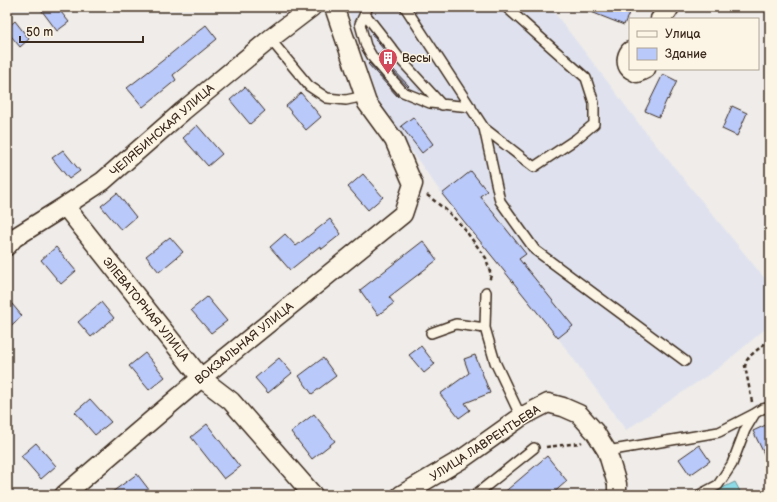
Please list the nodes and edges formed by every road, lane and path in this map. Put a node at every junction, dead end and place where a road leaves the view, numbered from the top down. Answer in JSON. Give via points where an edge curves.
{"nodes":[{"id":1,"x":312,"y":7,"type":"edge"},
{"id":2,"x":334,"y":7,"type":"edge"},
{"id":3,"x":405,"y":7,"type":"edge"},
{"id":4,"x":506,"y":7,"type":"edge"},
{"id":5,"x":367,"y":11,"type":"edge"},
{"id":6,"x":270,"y":39,"type":"junction"},
{"id":7,"x":629,"y":52,"type":"edge"},
{"id":8,"x":629,"y":68,"type":"edge"},
{"id":9,"x":632,"y":70,"type":"edge"},
{"id":10,"x":645,"y":70,"type":"edge"},
{"id":11,"x":365,"y":96,"type":"junction"},
{"id":12,"x":442,"y":105,"type":"junction"},
{"id":13,"x":471,"y":108,"type":"junction"},
{"id":14,"x":484,"y":128,"type":"junction"},
{"id":15,"x":413,"y":184,"type":"junction"},
{"id":16,"x":65,"y":206,"type":"junction"},
{"id":17,"x":7,"y":246,"type":"edge"},
{"id":18,"x":486,"y":292,"type":"joint"},
{"id":19,"x":485,"y":328,"type":"junction"},
{"id":20,"x":431,"y":333,"type":"dead end"},
{"id":21,"x":770,"y":339,"type":"edge"},
{"id":22,"x":685,"y":361,"type":"dead end"},
{"id":23,"x":201,"y":378,"type":"junction"},
{"id":24,"x":770,"y":407,"type":"edge"},
{"id":25,"x":754,"y":414,"type":"junction"},
{"id":26,"x":521,"y":417,"type":"junction"},
{"id":27,"x":595,"y":432,"type":"junction"},
{"id":28,"x":534,"y":448,"type":"joint"},
{"id":29,"x":607,"y":451,"type":"junction"},
{"id":30,"x":64,"y":495,"type":"edge"},
{"id":31,"x":313,"y":495,"type":"edge"},
{"id":32,"x":401,"y":495,"type":"edge"},
{"id":33,"x":475,"y":495,"type":"edge"},
{"id":34,"x":617,"y":495,"type":"edge"},
{"id":35,"x":699,"y":495,"type":"edge"}],
"edges":[{"from":1,"to":6,"type":"street","name":"ЧЕЛЯБИНСКАЯ УЛИЦА"},
{"from":2,"to":11,"type":"street"},
{"from":3,"to":13,"type":"lane"},
{"from":4,"to":14,"type":"lane","via":[[586,78],[594,103],[594,124],[534,167]]},
{"from":5,"to":12,"type":"lane","via":[[400,59]]},
{"from":5,"to":12,"type":"lane","via":[[360,24],[366,46],[373,58],[403,92],[430,104]]},
{"from":6,"to":11,"type":"lane","via":[[309,86],[327,98],[346,100]]},
{"from":6,"to":16,"type":"street","name":"ЧЕЛЯБИНСКАЯ УЛИЦА","via":[[103,181]]},
{"from":7,"to":8,"type":"street","via":[[626,60]]},
{"from":9,"to":10,"type":"street","via":[[637,73]]},
{"from":11,"to":15,"type":"street","via":[[367,103],[394,140]]},
{"from":12,"to":13,"type":"lane"},
{"from":13,"to":14,"type":"lane"},
{"from":14,"to":22,"type":"lane","via":[[500,201],[535,250]]},
{"from":15,"to":18,"type":"path","via":[[462,226],[486,258],[491,275]]},
{"from":15,"to":23,"type":"street","name":"ВОКЗАЛЬНАЯ УЛИЦА","via":[[403,214]]},
{"from":16,"to":17,"type":"street","name":"ЧЕЛЯБИНСКАЯ УЛИЦА","via":[[14,238]]},
{"from":16,"to":23,"type":"street","name":"ЭЛЕВАТОРНАЯ УЛИЦА"},
{"from":18,"to":19,"type":"lane"},
{"from":19,"to":20,"type":"lane","via":[[456,324]]},
{"from":19,"to":26,"type":"lane","via":[[495,362]]},
{"from":21,"to":25,"type":"path","via":[[750,356],[745,366]]},
{"from":23,"to":30,"type":"street","name":"ВОКЗАЛЬНАЯ УЛИЦА"},
{"from":23,"to":31,"type":"street","name":"ЭЛЕВАТОРНАЯ УЛИЦА","via":[[231,401]]},
{"from":24,"to":25,"type":"lane","via":[[762,408]]},
{"from":25,"to":29,"type":"lane","via":[[719,432]]},
{"from":25,"to":35,"type":"lane","via":[[732,464],[718,485]]},
{"from":26,"to":27,"type":"street","name":"УЛИЦА ЛАВРЕНТЬЕВА","via":[[548,403],[579,414]]},
{"from":26,"to":32,"type":"street","name":"УЛИЦА ЛАВРЕНТЬЕВА","via":[[462,460]]},
{"from":27,"to":28,"type":"path","via":[[580,443]]},
{"from":27,"to":29,"type":"street"},
{"from":28,"to":33,"type":"lane"},
{"from":29,"to":34,"type":"street","via":[[617,484]]}]}
